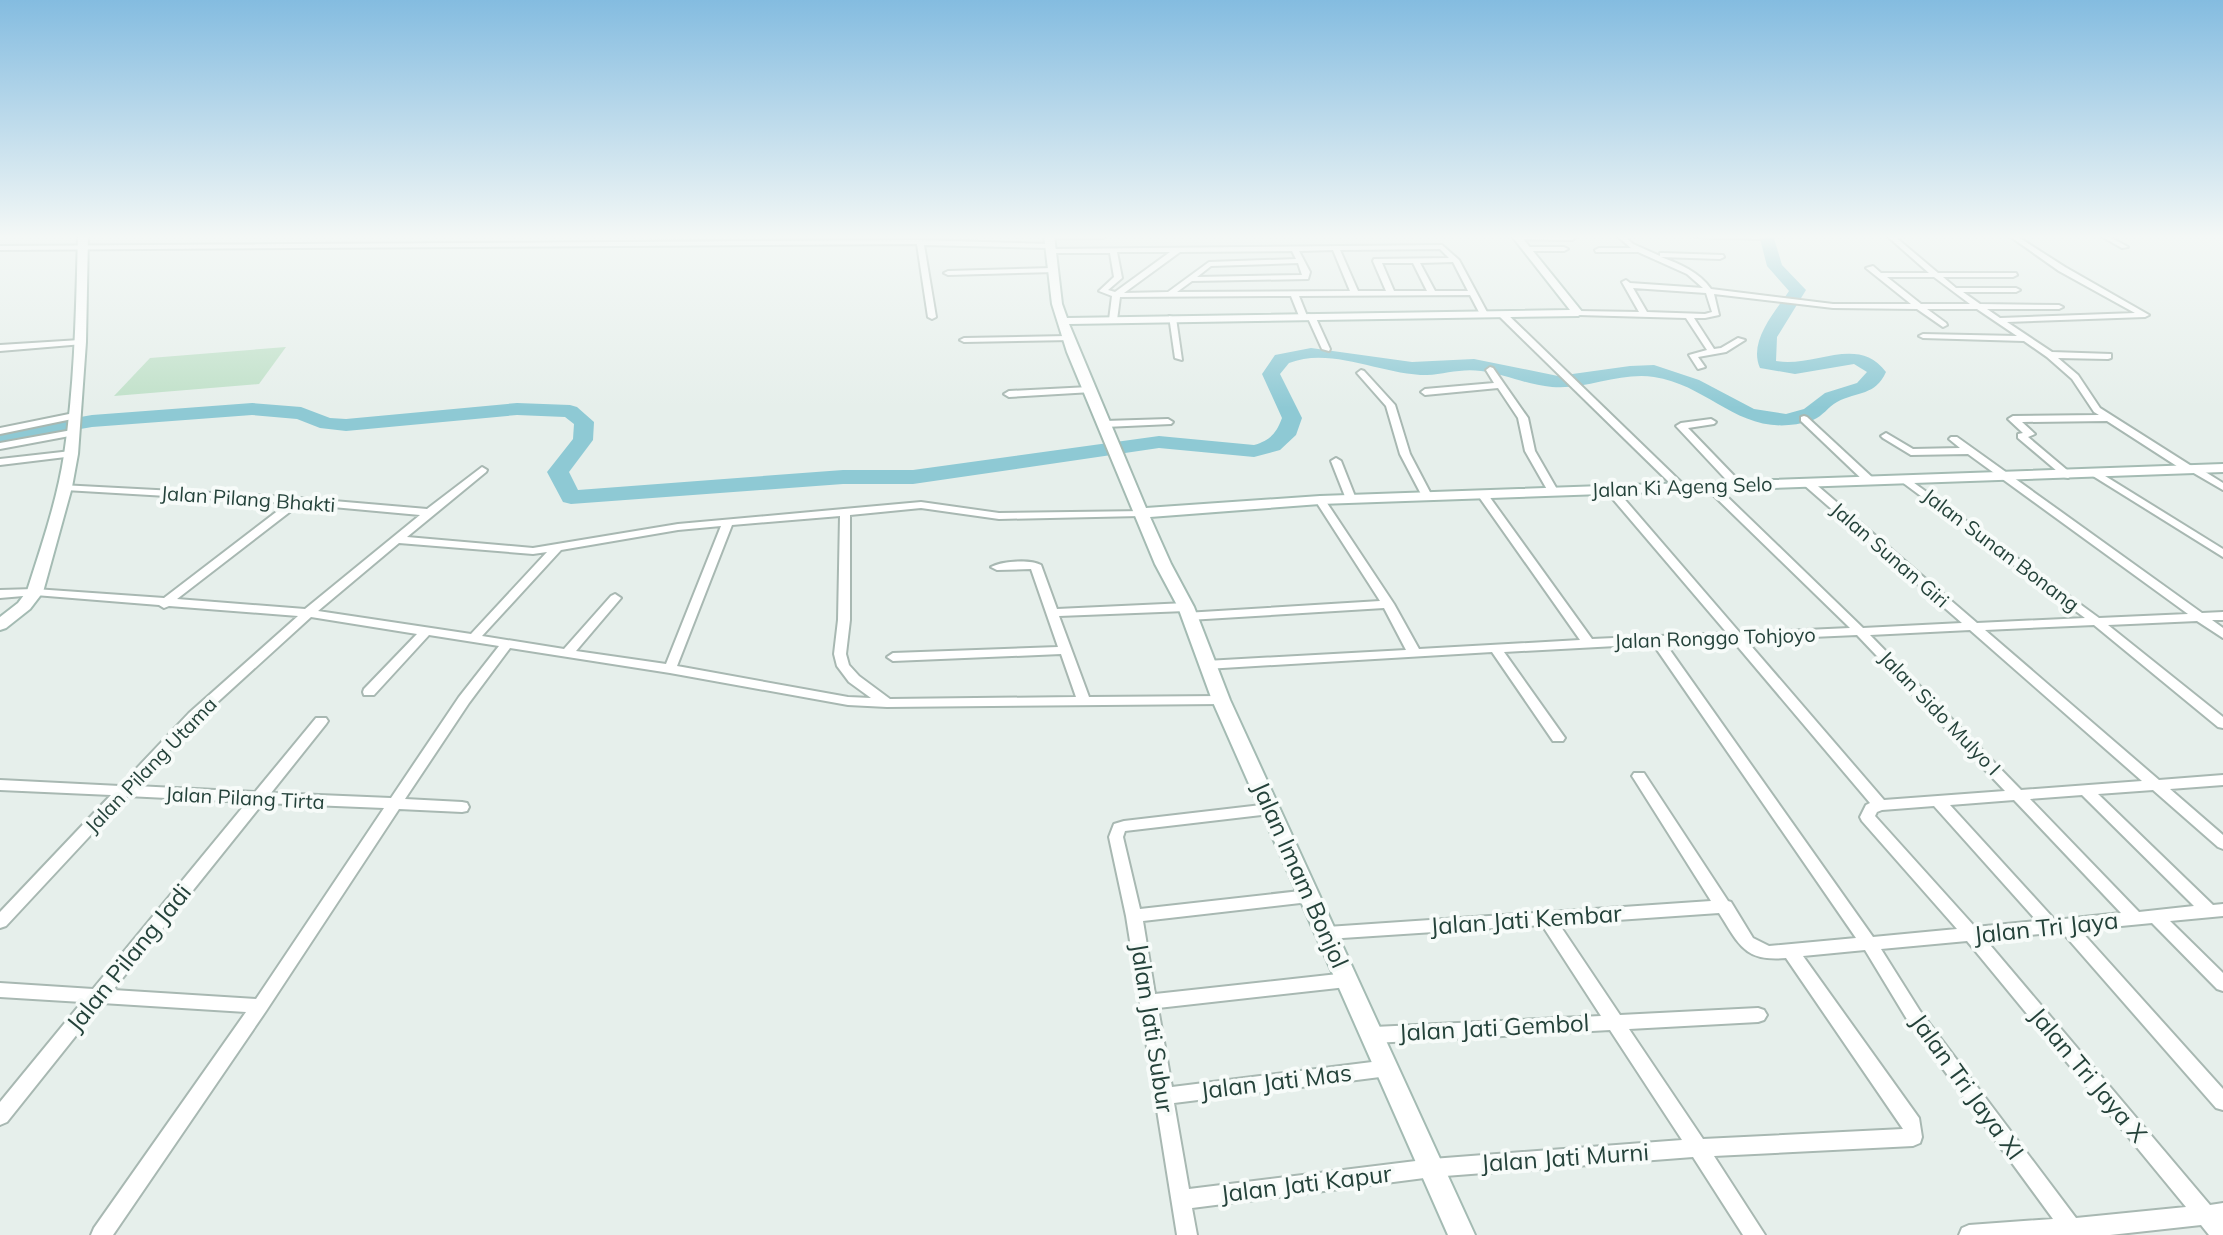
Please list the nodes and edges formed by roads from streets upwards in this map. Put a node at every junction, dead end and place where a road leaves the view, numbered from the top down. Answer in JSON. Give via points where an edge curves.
{"nodes":[{"id":1,"x":81,"y":293,"type":"edge"},
{"id":2,"x":928,"y":293,"type":"edge"},
{"id":3,"x":1056,"y":293,"type":"edge"},
{"id":4,"x":1108,"y":293,"type":"edge"},
{"id":5,"x":1119,"y":293,"type":"edge"},
{"id":6,"x":1172,"y":293,"type":"edge"},
{"id":7,"x":1391,"y":293,"type":"joint"},
{"id":8,"x":1432,"y":293,"type":"joint"},
{"id":9,"x":1471,"y":293,"type":"joint"},
{"id":10,"x":1562,"y":293,"type":"edge"},
{"id":11,"x":1633,"y":293,"type":"edge"},
{"id":12,"x":1709,"y":293,"type":"edge"},
{"id":13,"x":1721,"y":293,"type":"edge"},
{"id":14,"x":1900,"y":293,"type":"edge"},
{"id":15,"x":1958,"y":293,"type":"edge"},
{"id":16,"x":2105,"y":293,"type":"edge"},
{"id":17,"x":1294,"y":294,"type":"junction"},
{"id":18,"x":1355,"y":294,"type":"joint"},
{"id":19,"x":1116,"y":295,"type":"junction"},
{"id":20,"x":1169,"y":295,"type":"junction"},
{"id":21,"x":1918,"y":307,"type":"junction"},
{"id":22,"x":1979,"y":307,"type":"junction"},
{"id":23,"x":2059,"y":307,"type":"dead end"},
{"id":24,"x":1578,"y":313,"type":"junction"},
{"id":25,"x":1484,"y":314,"type":"junction"},
{"id":26,"x":1502,"y":314,"type":"junction"},
{"id":27,"x":1644,"y":314,"type":"junction"},
{"id":28,"x":1688,"y":315,"type":"junction"},
{"id":29,"x":1307,"y":316,"type":"junction"},
{"id":30,"x":932,"y":317,"type":"dead end"},
{"id":31,"x":1172,"y":318,"type":"junction"},
{"id":32,"x":2051,"y":319,"type":"junction"},
{"id":33,"x":1113,"y":320,"type":"junction"},
{"id":34,"x":1999,"y":320,"type":"junction"},
{"id":35,"x":1062,"y":321,"type":"junction"},
{"id":36,"x":1943,"y":325,"type":"dead end"},
{"id":37,"x":2066,"y":329,"type":"dead end"},
{"id":38,"x":1923,"y":336,"type":"dead end"},
{"id":39,"x":1068,"y":338,"type":"junction"},
{"id":40,"x":2028,"y":339,"type":"junction"},
{"id":41,"x":964,"y":340,"type":"dead end"},
{"id":42,"x":1705,"y":340,"type":"junction"},
{"id":43,"x":80,"y":342,"type":"junction"},
{"id":44,"x":0,"y":348,"type":"edge"},
{"id":45,"x":1326,"y":349,"type":"dead end"},
{"id":46,"x":1712,"y":352,"type":"junction"},
{"id":47,"x":2050,"y":355,"type":"junction"},
{"id":48,"x":2108,"y":356,"type":"dead end"},
{"id":49,"x":1179,"y":358,"type":"dead end"},
{"id":50,"x":1701,"y":367,"type":"dead end"},
{"id":51,"x":1490,"y":370,"type":"dead end"},
{"id":52,"x":1361,"y":373,"type":"dead end"},
{"id":53,"x":1501,"y":385,"type":"junction"},
{"id":54,"x":1089,"y":390,"type":"junction"},
{"id":55,"x":1425,"y":392,"type":"dead end"},
{"id":56,"x":1009,"y":394,"type":"dead end"},
{"id":57,"x":2108,"y":418,"type":"junction"},
{"id":58,"x":1804,"y":419,"type":"dead end"},
{"id":59,"x":1168,"y":422,"type":"dead end"},
{"id":60,"x":1711,"y":422,"type":"dead end"},
{"id":61,"x":73,"y":424,"type":"junction"},
{"id":62,"x":1105,"y":424,"type":"junction"},
{"id":63,"x":0,"y":431,"type":"edge"},
{"id":64,"x":1886,"y":436,"type":"dead end"},
{"id":65,"x":1954,"y":439,"type":"dead end"},
{"id":66,"x":0,"y":446,"type":"edge"},
{"id":67,"x":1970,"y":451,"type":"junction"},
{"id":68,"x":71,"y":454,"type":"junction"},
{"id":69,"x":1336,"y":461,"type":"dead end"},
{"id":70,"x":0,"y":462,"type":"edge"},
{"id":71,"x":2223,"y":468,"type":"edge"},
{"id":72,"x":482,"y":470,"type":"dead end"},
{"id":73,"x":2192,"y":470,"type":"junction"},
{"id":74,"x":2097,"y":474,"type":"junction"},
{"id":75,"x":2068,"y":475,"type":"junction"},
{"id":76,"x":2002,"y":477,"type":"junction"},
{"id":77,"x":1906,"y":480,"type":"junction"},
{"id":78,"x":1870,"y":481,"type":"junction"},
{"id":79,"x":1808,"y":483,"type":"junction"},
{"id":80,"x":1679,"y":486,"type":"junction"},
{"id":81,"x":1738,"y":486,"type":"junction"},
{"id":82,"x":65,"y":487,"type":"junction"},
{"id":83,"x":1711,"y":487,"type":"junction"},
{"id":84,"x":2223,"y":487,"type":"edge"},
{"id":85,"x":1610,"y":489,"type":"junction"},
{"id":86,"x":1553,"y":491,"type":"junction"},
{"id":87,"x":1482,"y":494,"type":"junction"},
{"id":88,"x":1427,"y":496,"type":"junction"},
{"id":89,"x":1351,"y":499,"type":"junction"},
{"id":90,"x":1320,"y":500,"type":"junction"},
{"id":91,"x":298,"y":501,"type":"junction"},
{"id":92,"x":845,"y":512,"type":"junction"},
{"id":93,"x":431,"y":513,"type":"junction"},
{"id":94,"x":1141,"y":513,"type":"junction"},
{"id":95,"x":727,"y":524,"type":"junction"},
{"id":96,"x":399,"y":540,"type":"junction"},
{"id":97,"x":556,"y":549,"type":"junction"},
{"id":98,"x":2223,"y":554,"type":"edge"},
{"id":99,"x":997,"y":567,"type":"dead end"},
{"id":100,"x":0,"y":594,"type":"edge"},
{"id":101,"x":34,"y":594,"type":"junction"},
{"id":102,"x":615,"y":598,"type":"dead end"},
{"id":103,"x":164,"y":604,"type":"junction"},
{"id":104,"x":1388,"y":604,"type":"junction"},
{"id":105,"x":1187,"y":611,"type":"junction"},
{"id":106,"x":308,"y":613,"type":"junction"},
{"id":107,"x":1052,"y":613,"type":"junction"},
{"id":108,"x":2223,"y":616,"type":"edge"},
{"id":109,"x":2199,"y":617,"type":"junction"},
{"id":110,"x":2095,"y":620,"type":"junction"},
{"id":111,"x":0,"y":625,"type":"edge"},
{"id":112,"x":1972,"y":626,"type":"junction"},
{"id":113,"x":426,"y":631,"type":"junction"},
{"id":114,"x":1861,"y":632,"type":"junction"},
{"id":115,"x":2223,"y":634,"type":"edge"},
{"id":116,"x":1737,"y":637,"type":"junction"},
{"id":117,"x":473,"y":639,"type":"junction"},
{"id":118,"x":1656,"y":640,"type":"junction"},
{"id":119,"x":1589,"y":643,"type":"junction"},
{"id":120,"x":507,"y":644,"type":"junction"},
{"id":121,"x":1496,"y":649,"type":"junction"},
{"id":122,"x":1066,"y":650,"type":"junction"},
{"id":123,"x":567,"y":653,"type":"junction"},
{"id":124,"x":1415,"y":654,"type":"junction"},
{"id":125,"x":893,"y":657,"type":"dead end"},
{"id":126,"x":1206,"y":665,"type":"junction"},
{"id":127,"x":670,"y":669,"type":"junction"},
{"id":128,"x":369,"y":692,"type":"dead end"},
{"id":129,"x":1221,"y":700,"type":"junction"},
{"id":130,"x":1084,"y":701,"type":"junction"},
{"id":131,"x":887,"y":703,"type":"junction"},
{"id":132,"x":321,"y":721,"type":"dead end"},
{"id":133,"x":2223,"y":724,"type":"edge"},
{"id":134,"x":1558,"y":738,"type":"dead end"},
{"id":135,"x":1639,"y":776,"type":"dead end"},
{"id":136,"x":2223,"y":780,"type":"edge"},
{"id":137,"x":2158,"y":784,"type":"junction"},
{"id":138,"x":0,"y":785,"type":"edge"},
{"id":139,"x":2085,"y":790,"type":"junction"},
{"id":140,"x":125,"y":793,"type":"junction"},
{"id":141,"x":2019,"y":795,"type":"junction"},
{"id":142,"x":258,"y":798,"type":"junction"},
{"id":143,"x":1939,"y":802,"type":"junction"},
{"id":144,"x":394,"y":804,"type":"junction"},
{"id":145,"x":1880,"y":805,"type":"junction"},
{"id":146,"x":462,"y":807,"type":"dead end"},
{"id":147,"x":1270,"y":809,"type":"junction"},
{"id":148,"x":2223,"y":843,"type":"edge"},
{"id":149,"x":1309,"y":896,"type":"junction"},
{"id":150,"x":1725,"y":906,"type":"junction"},
{"id":151,"x":2217,"y":911,"type":"edge"},
{"id":152,"x":1134,"y":916,"type":"junction"},
{"id":153,"x":2135,"y":918,"type":"junction"},
{"id":154,"x":2157,"y":918,"type":"junction"},
{"id":155,"x":1547,"y":919,"type":"junction"},
{"id":156,"x":0,"y":922,"type":"edge"},
{"id":157,"x":2058,"y":926,"type":"junction"},
{"id":158,"x":1327,"y":933,"type":"junction"},
{"id":159,"x":1973,"y":936,"type":"junction"},
{"id":160,"x":1870,"y":945,"type":"junction"},
{"id":161,"x":1792,"y":953,"type":"junction"},
{"id":162,"x":1347,"y":980,"type":"junction"},
{"id":163,"x":2223,"y":984,"type":"edge"},
{"id":164,"x":0,"y":990,"type":"edge"},
{"id":165,"x":99,"y":996,"type":"junction"},
{"id":166,"x":1148,"y":1002,"type":"junction"},
{"id":167,"x":260,"y":1006,"type":"junction"},
{"id":168,"x":1758,"y":1015,"type":"dead end"},
{"id":169,"x":1614,"y":1021,"type":"junction"},
{"id":170,"x":1374,"y":1035,"type":"junction"},
{"id":171,"x":1388,"y":1068,"type":"junction"},
{"id":172,"x":1164,"y":1096,"type":"junction"},
{"id":173,"x":2223,"y":1102,"type":"edge"},
{"id":174,"x":0,"y":1116,"type":"edge"},
{"id":175,"x":1698,"y":1148,"type":"junction"},
{"id":176,"x":1432,"y":1168,"type":"junction"},
{"id":177,"x":1181,"y":1200,"type":"junction"},
{"id":178,"x":2214,"y":1213,"type":"edge"},
{"id":179,"x":2070,"y":1226,"type":"junction"},
{"id":180,"x":2116,"y":1230,"type":"edge"},
{"id":181,"x":2014,"y":1233,"type":"edge"},
{"id":182,"x":101,"y":1235,"type":"edge"},
{"id":183,"x":1187,"y":1235,"type":"edge"},
{"id":184,"x":1462,"y":1235,"type":"edge"},
{"id":185,"x":1755,"y":1235,"type":"edge"},
{"id":186,"x":1969,"y":1235,"type":"edge"},
{"id":187,"x":2222,"y":1235,"type":"edge"}],
"edges":[{"from":1,"to":43,"type":"street"},
{"from":2,"to":30,"type":"street"},
{"from":3,"to":35,"type":"street","name":"Jalan Imam Bonjol"},
{"from":4,"to":19,"type":"street"},
{"from":5,"to":19,"type":"street"},
{"from":6,"to":20,"type":"street"},
{"from":7,"to":8,"type":"street"},
{"from":7,"to":18,"type":"street"},
{"from":8,"to":9,"type":"street"},
{"from":9,"to":25,"type":"street"},
{"from":10,"to":24,"type":"street"},
{"from":11,"to":27,"type":"street"},
{"from":12,"to":28,"type":"street","via":[[1716,313]]},
{"from":13,"to":21,"type":"street","via":[[1802,303]]},
{"from":14,"to":21,"type":"street"},
{"from":15,"to":22,"type":"street"},
{"from":16,"to":32,"type":"street","via":[[2145,315]]},
{"from":17,"to":18,"type":"street"},
{"from":17,"to":20,"type":"street"},
{"from":17,"to":29,"type":"street"},
{"from":19,"to":20,"type":"street"},
{"from":19,"to":33,"type":"street"},
{"from":21,"to":22,"type":"street"},
{"from":21,"to":36,"type":"street"},
{"from":22,"to":23,"type":"street"},
{"from":22,"to":34,"type":"street"},
{"from":24,"to":26,"type":"street"},
{"from":24,"to":27,"type":"street"},
{"from":25,"to":26,"type":"street"},
{"from":25,"to":29,"type":"street"},
{"from":26,"to":80,"type":"street"},
{"from":27,"to":28,"type":"street"},
{"from":28,"to":42,"type":"street"},
{"from":29,"to":31,"type":"street"},
{"from":29,"to":45,"type":"street"},
{"from":31,"to":33,"type":"street"},
{"from":31,"to":49,"type":"street"},
{"from":32,"to":34,"type":"street"},
{"from":32,"to":37,"type":"street"},
{"from":33,"to":35,"type":"street"},
{"from":34,"to":40,"type":"street"},
{"from":35,"to":39,"type":"street","name":"Jalan Imam Bonjol"},
{"from":38,"to":40,"type":"street"},
{"from":39,"to":41,"type":"street"},
{"from":39,"to":54,"type":"street","name":"Jalan Imam Bonjol"},
{"from":40,"to":47,"type":"street"},
{"from":42,"to":46,"type":"street"},
{"from":42,"to":46,"type":"street","via":[[1736,342]]},
{"from":43,"to":44,"type":"street"},
{"from":43,"to":61,"type":"street"},
{"from":46,"to":50,"type":"street","via":[[1693,355]]},
{"from":47,"to":48,"type":"street"},
{"from":47,"to":57,"type":"street"},
{"from":51,"to":53,"type":"street"},
{"from":52,"to":88,"type":"street","via":[[1390,405],[1405,454]]},
{"from":53,"to":55,"type":"street"},
{"from":53,"to":86,"type":"street","via":[[1523,418],[1530,451]]},
{"from":54,"to":56,"type":"street"},
{"from":54,"to":62,"type":"street","name":"Jalan Imam Bonjol"},
{"from":57,"to":73,"type":"street"},
{"from":57,"to":75,"type":"street","via":[[2013,419],[2030,434],[2021,435]]},
{"from":58,"to":78,"type":"street"},
{"from":59,"to":62,"type":"street"},
{"from":60,"to":81,"type":"street","via":[[1681,426]]},
{"from":61,"to":63,"type":"street"},
{"from":61,"to":66,"type":"street"},
{"from":61,"to":68,"type":"street"},
{"from":62,"to":94,"type":"street","name":"Jalan Imam Bonjol"},
{"from":64,"to":67,"type":"street","via":[[1911,452]]},
{"from":65,"to":67,"type":"street"},
{"from":67,"to":76,"type":"street"},
{"from":68,"to":70,"type":"street"},
{"from":68,"to":82,"type":"street"},
{"from":69,"to":89,"type":"street"},
{"from":71,"to":73,"type":"street","name":"Jalan Ki Ageng Selo"},
{"from":72,"to":93,"type":"street","name":"Jalan Pilang Utama"},
{"from":73,"to":74,"type":"street","name":"Jalan Ki Ageng Selo"},
{"from":73,"to":84,"type":"street"},
{"from":74,"to":75,"type":"street","name":"Jalan Ki Ageng Selo"},
{"from":74,"to":98,"type":"street"},
{"from":75,"to":76,"type":"street","name":"Jalan Ki Ageng Selo"},
{"from":76,"to":77,"type":"street","name":"Jalan Ki Ageng Selo"},
{"from":76,"to":109,"type":"street"},
{"from":77,"to":78,"type":"street","name":"Jalan Ki Ageng Selo"},
{"from":77,"to":110,"type":"street","name":"Jalan Sunan Bonang"},
{"from":78,"to":79,"type":"street","name":"Jalan Ki Ageng Selo"},
{"from":79,"to":81,"type":"street","name":"Jalan Ki Ageng Selo"},
{"from":79,"to":112,"type":"street","name":"Jalan Sunan Giri"},
{"from":80,"to":83,"type":"street","name":"Jalan Ki Ageng Selo"},
{"from":80,"to":85,"type":"street","name":"Jalan Ki Ageng Selo"},
{"from":81,"to":83,"type":"street","name":"Jalan Ki Ageng Selo"},
{"from":82,"to":91,"type":"street","name":"Jalan Pilang Bhakti"},
{"from":82,"to":101,"type":"street"},
{"from":83,"to":114,"type":"street","name":"Jalan Sido Mulyo I"},
{"from":85,"to":86,"type":"street","name":"Jalan Ki Ageng Selo"},
{"from":85,"to":116,"type":"street"},
{"from":86,"to":87,"type":"street","name":"Jalan Ki Ageng Selo"},
{"from":87,"to":88,"type":"street","name":"Jalan Ki Ageng Selo"},
{"from":87,"to":119,"type":"street"},
{"from":88,"to":89,"type":"street","name":"Jalan Ki Ageng Selo"},
{"from":89,"to":90,"type":"street","name":"Jalan Ki Ageng Selo"},
{"from":90,"to":94,"type":"street","name":"Jalan Ki Ageng Selo"},
{"from":90,"to":104,"type":"street"},
{"from":91,"to":93,"type":"street","name":"Jalan Pilang Bhakti"},
{"from":91,"to":103,"type":"street"},
{"from":92,"to":94,"type":"street","via":[[925,505],[999,516]]},
{"from":92,"to":95,"type":"street"},
{"from":92,"to":131,"type":"street","via":[[840,654],[854,679]]},
{"from":93,"to":96,"type":"street","name":"Jalan Pilang Utama"},
{"from":94,"to":105,"type":"street","name":"Jalan Imam Bonjol"},
{"from":95,"to":97,"type":"street","via":[[660,529]]},
{"from":95,"to":127,"type":"street"},
{"from":96,"to":97,"type":"street","via":[[518,552]]},
{"from":96,"to":106,"type":"street","name":"Jalan Pilang Utama"},
{"from":97,"to":117,"type":"street"},
{"from":99,"to":107,"type":"street","via":[[1034,564]]},
{"from":100,"to":101,"type":"street"},
{"from":101,"to":103,"type":"street"},
{"from":101,"to":111,"type":"street"},
{"from":102,"to":123,"type":"street"},
{"from":103,"to":106,"type":"street"},
{"from":104,"to":105,"type":"street"},
{"from":104,"to":124,"type":"street"},
{"from":105,"to":107,"type":"street"},
{"from":105,"to":126,"type":"street","name":"Jalan Imam Bonjol"},
{"from":106,"to":113,"type":"street"},
{"from":106,"to":140,"type":"street","name":"Jalan Pilang Utama","via":[[194,716]]},
{"from":107,"to":122,"type":"street"},
{"from":108,"to":109,"type":"street","name":"Jalan Ronggo Tohjoyo"},
{"from":109,"to":110,"type":"street","name":"Jalan Ronggo Tohjoyo"},
{"from":109,"to":115,"type":"street"},
{"from":110,"to":112,"type":"street","name":"Jalan Ronggo Tohjoyo"},
{"from":110,"to":133,"type":"street","name":"Jalan Sunan Bonang"},
{"from":112,"to":114,"type":"street","name":"Jalan Ronggo Tohjoyo"},
{"from":112,"to":137,"type":"street","name":"Jalan Sunan Giri"},
{"from":113,"to":117,"type":"street"},
{"from":113,"to":128,"type":"street"},
{"from":114,"to":116,"type":"street","name":"Jalan Ronggo Tohjoyo"},
{"from":114,"to":141,"type":"street","name":"Jalan Sido Mulyo I"},
{"from":116,"to":118,"type":"street","name":"Jalan Ronggo Tohjoyo"},
{"from":116,"to":145,"type":"street"},
{"from":117,"to":120,"type":"street"},
{"from":118,"to":119,"type":"street","name":"Jalan Ronggo Tohjoyo"},
{"from":118,"to":160,"type":"street","name":"Jalan Tri Jaya XI"},
{"from":119,"to":121,"type":"street","name":"Jalan Ronggo Tohjoyo"},
{"from":120,"to":123,"type":"street"},
{"from":120,"to":144,"type":"street"},
{"from":121,"to":124,"type":"street","name":"Jalan Ronggo Tohjoyo"},
{"from":121,"to":134,"type":"street"},
{"from":122,"to":125,"type":"street"},
{"from":122,"to":130,"type":"street"},
{"from":123,"to":127,"type":"street"},
{"from":124,"to":126,"type":"street","name":"Jalan Ronggo Tohjoyo"},
{"from":126,"to":129,"type":"street","name":"Jalan Imam Bonjol"},
{"from":127,"to":131,"type":"street","via":[[848,701]]},
{"from":129,"to":130,"type":"street"},
{"from":129,"to":147,"type":"street","name":"Jalan Imam Bonjol"},
{"from":130,"to":131,"type":"street"},
{"from":132,"to":142,"type":"street","name":"Jalan Pilang Jadi"},
{"from":135,"to":150,"type":"street","name":"Jalan Tri Jaya"},
{"from":136,"to":137,"type":"street"},
{"from":137,"to":139,"type":"street"},
{"from":137,"to":148,"type":"street","name":"Jalan Sunan Giri"},
{"from":138,"to":140,"type":"street","name":"Jalan Pilang Tirta"},
{"from":139,"to":141,"type":"street"},
{"from":139,"to":151,"type":"street"},
{"from":140,"to":142,"type":"street","name":"Jalan Pilang Tirta"},
{"from":140,"to":156,"type":"street","name":"Jalan Pilang Utama"},
{"from":141,"to":143,"type":"street"},
{"from":141,"to":153,"type":"street","name":"Jalan Sido Mulyo I"},
{"from":142,"to":144,"type":"street","name":"Jalan Pilang Tirta"},
{"from":142,"to":165,"type":"street","name":"Jalan Pilang Jadi"},
{"from":143,"to":145,"type":"street"},
{"from":143,"to":157,"type":"street"},
{"from":144,"to":146,"type":"street","name":"Jalan Pilang Tirta"},
{"from":144,"to":167,"type":"street"},
{"from":145,"to":159,"type":"street","name":"Jalan Tri Jaya X","via":[[1867,814],[1868,820]]},
{"from":147,"to":149,"type":"street","name":"Jalan Imam Bonjol"},
{"from":147,"to":152,"type":"street","name":"Jalan Jati Subur","via":[[1119,828],[1116,837]]},
{"from":149,"to":152,"type":"street"},
{"from":149,"to":158,"type":"street","name":"Jalan Imam Bonjol"},
{"from":150,"to":155,"type":"street","name":"Jalan Jati Kembar"},
{"from":150,"to":161,"type":"street","name":"Jalan Tri Jaya","via":[[1751,946],[1768,953]]},
{"from":151,"to":154,"type":"street","name":"Jalan Tri Jaya"},
{"from":152,"to":166,"type":"street","name":"Jalan Jati Subur"},
{"from":153,"to":154,"type":"street","name":"Jalan Tri Jaya"},
{"from":153,"to":157,"type":"street","name":"Jalan Tri Jaya"},
{"from":154,"to":163,"type":"street"},
{"from":155,"to":158,"type":"street","name":"Jalan Jati Kembar"},
{"from":155,"to":169,"type":"street"},
{"from":157,"to":159,"type":"street","name":"Jalan Tri Jaya"},
{"from":157,"to":173,"type":"street"},
{"from":158,"to":162,"type":"street","name":"Jalan Imam Bonjol"},
{"from":159,"to":160,"type":"street","name":"Jalan Tri Jaya"},
{"from":159,"to":178,"type":"street","name":"Jalan Tri Jaya X"},
{"from":160,"to":161,"type":"street","name":"Jalan Tri Jaya"},
{"from":160,"to":179,"type":"street","name":"Jalan Tri Jaya XI","via":[[1914,1016]]},
{"from":161,"to":175,"type":"street","name":"Jalan Jati Murni","via":[[1912,1124],[1913,1137]]},
{"from":162,"to":166,"type":"street"},
{"from":162,"to":170,"type":"street","name":"Jalan Imam Bonjol"},
{"from":164,"to":165,"type":"street"},
{"from":165,"to":167,"type":"street"},
{"from":165,"to":174,"type":"street","name":"Jalan Pilang Jadi"},
{"from":166,"to":172,"type":"street","name":"Jalan Jati Subur"},
{"from":167,"to":182,"type":"street"},
{"from":168,"to":169,"type":"street","name":"Jalan Jati Gembol"},
{"from":169,"to":170,"type":"street","name":"Jalan Jati Gembol"},
{"from":169,"to":175,"type":"street"},
{"from":170,"to":171,"type":"street","name":"Jalan Imam Bonjol"},
{"from":171,"to":172,"type":"street","name":"Jalan Jati Mas"},
{"from":171,"to":176,"type":"street","name":"Jalan Imam Bonjol"},
{"from":172,"to":177,"type":"street","name":"Jalan Jati Subur"},
{"from":175,"to":176,"type":"street","name":"Jalan Jati Murni"},
{"from":175,"to":185,"type":"street"},
{"from":176,"to":177,"type":"street","name":"Jalan Jati Kapur"},
{"from":176,"to":184,"type":"street","name":"Jalan Imam Bonjol"},
{"from":177,"to":183,"type":"street","name":"Jalan Jati Subur"},
{"from":178,"to":180,"type":"street"},
{"from":178,"to":187,"type":"street","name":"Jalan Tri Jaya X"},
{"from":179,"to":180,"type":"street"},
{"from":179,"to":181,"type":"street"},
{"from":181,"to":186,"type":"street"}]}
